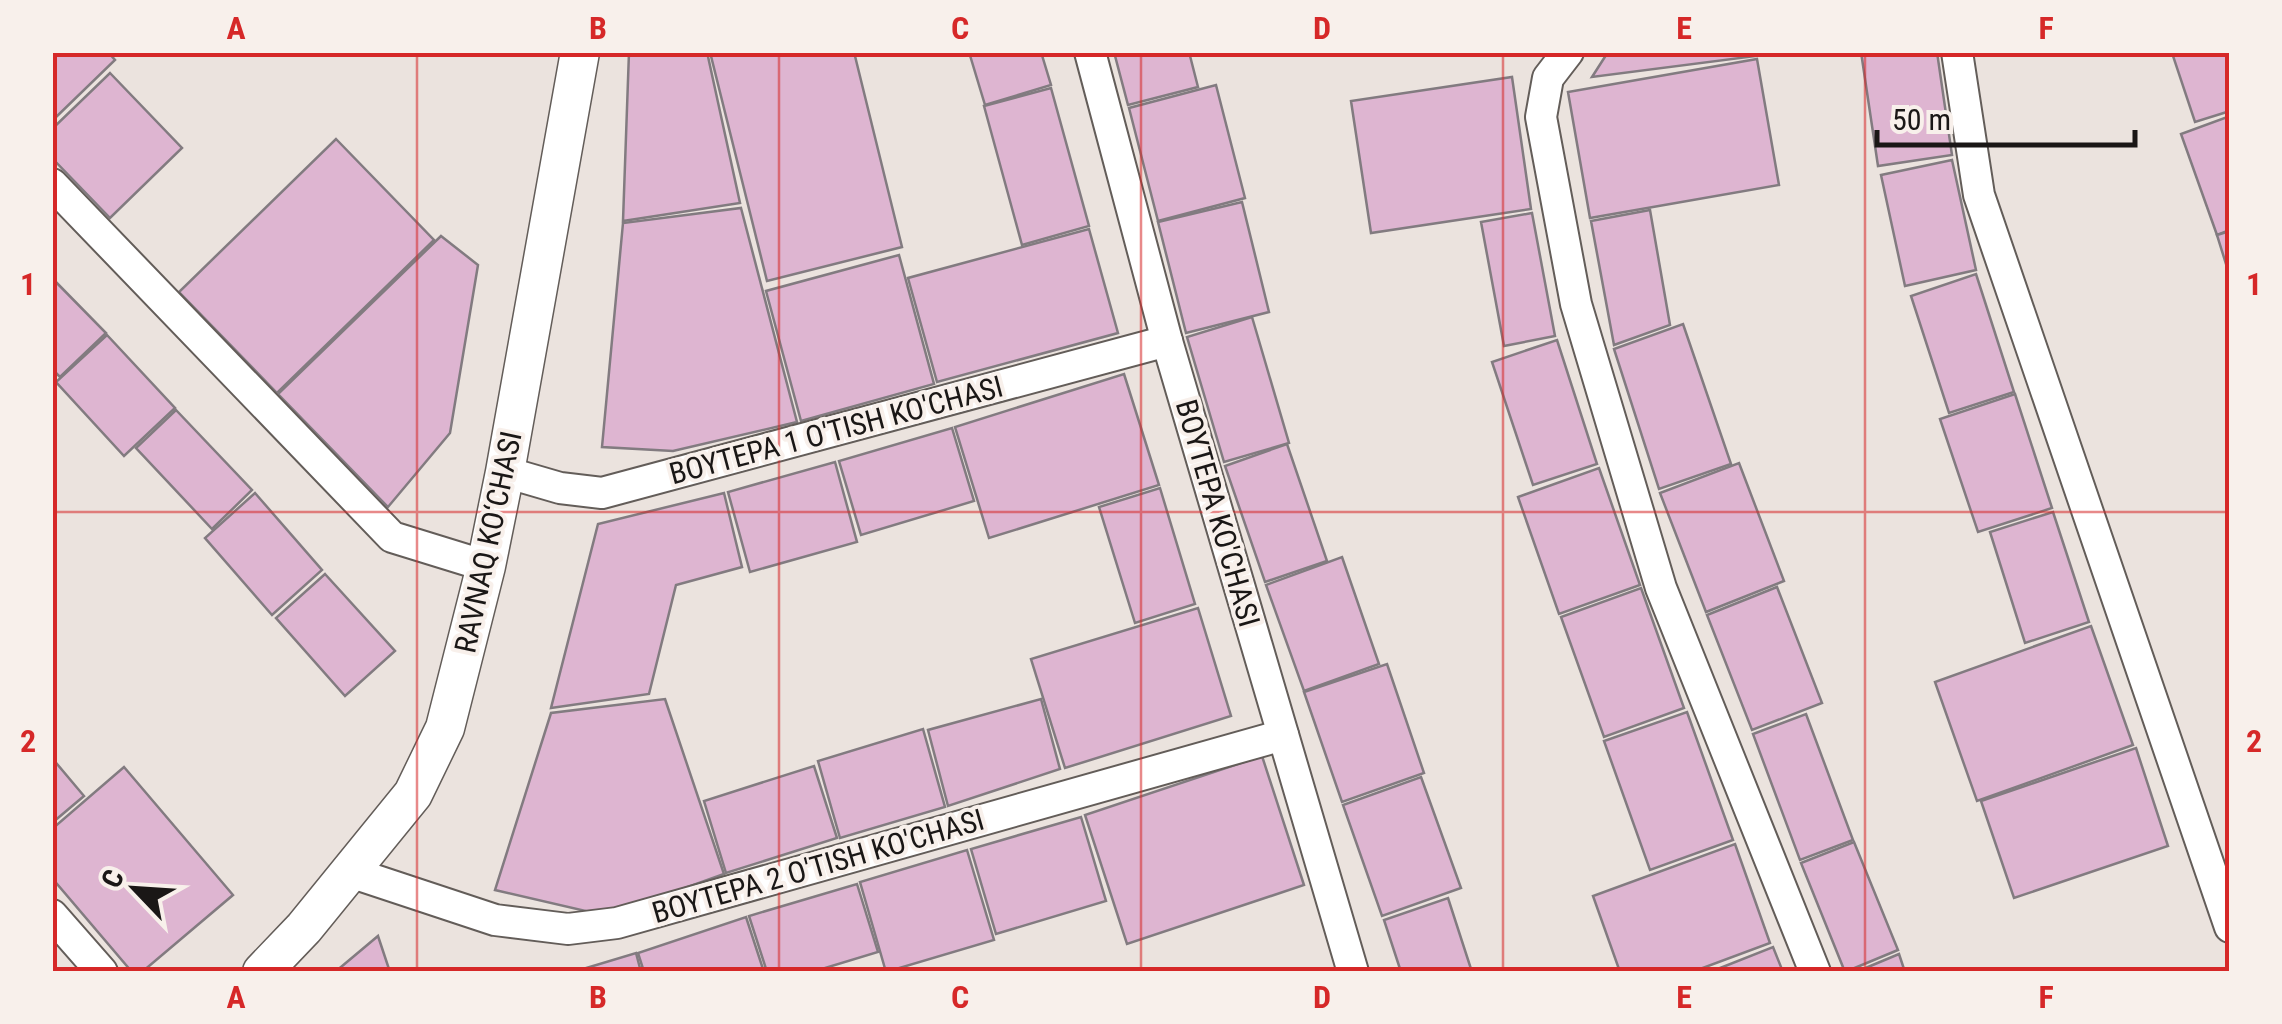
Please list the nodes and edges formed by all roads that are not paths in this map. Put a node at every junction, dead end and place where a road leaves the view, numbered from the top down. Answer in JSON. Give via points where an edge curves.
{"nodes":[{"id":1,"x":580,"y":52,"type":"edge"},
{"id":2,"x":1090,"y":52,"type":"edge"},
{"id":3,"x":1568,"y":52,"type":"edge"},
{"id":4,"x":1957,"y":52,"type":"edge"},
{"id":5,"x":52,"y":184,"type":"edge"},
{"id":6,"x":1167,"y":341,"type":"junction"},
{"id":7,"x":505,"y":472,"type":"junction"},
{"id":8,"x":486,"y":566,"type":"junction"},
{"id":9,"x":1283,"y":735,"type":"junction"},
{"id":10,"x":350,"y":872,"type":"junction"},
{"id":11,"x":52,"y":915,"type":"edge"},
{"id":12,"x":2230,"y":928,"type":"edge"},
{"id":13,"x":102,"y":972,"type":"edge"},
{"id":14,"x":262,"y":972,"type":"edge"},
{"id":15,"x":1353,"y":972,"type":"edge"},
{"id":16,"x":1815,"y":972,"type":"edge"}],
"edges":[{"from":1,"to":7,"type":"street","name":"RAVNAQ KO‘CHASI"},
{"from":2,"to":6,"type":"street","name":"BOYTEPA KO'CHASI"},
{"from":3,"to":16,"type":"street","via":[[1548,78],[1542,116],[1576,304],[1661,588]]},
{"from":4,"to":12,"type":"street","via":[[1979,195]]},
{"from":5,"to":8,"type":"street","via":[[392,537]]},
{"from":6,"to":7,"type":"street","name":"BOYTEPA 1 O'TISH KO'CHASI","via":[[602,493]]},
{"from":6,"to":9,"type":"street","name":"BOYTEPA KO'CHASI"},
{"from":7,"to":8,"type":"street","name":"RAVNAQ KO‘CHASI"},
{"from":8,"to":10,"type":"street","name":"RAVNAQ KO‘CHASI","via":[[445,728],[413,794]]},
{"from":9,"to":10,"type":"street","name":"BOYTEPA 2 O'TISH KO'CHASI","via":[[617,923],[568,929],[494,920]]},
{"from":9,"to":15,"type":"street","name":"BOYTEPA KO'CHASI"},
{"from":10,"to":14,"type":"street","name":"RAVNAQ KO‘CHASI"},
{"from":11,"to":13,"type":"street"}]}
